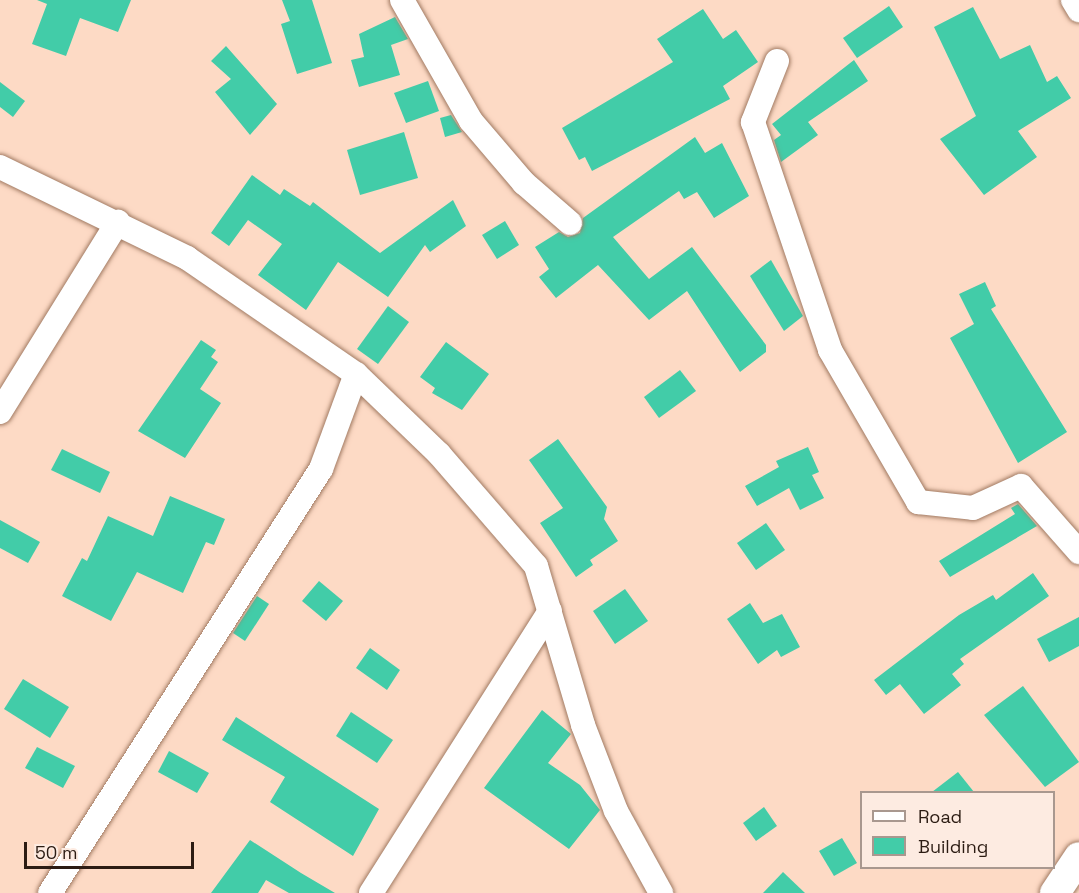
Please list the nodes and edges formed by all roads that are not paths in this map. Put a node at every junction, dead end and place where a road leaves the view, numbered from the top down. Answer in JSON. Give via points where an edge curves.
{"nodes":[{"id":1,"x":402,"y":0,"type":"edge"},
{"id":2,"x":1073,"y":0,"type":"edge"},
{"id":3,"x":1079,"y":10,"type":"edge"},
{"id":4,"x":777,"y":61,"type":"dead end"},
{"id":5,"x":0,"y":166,"type":"edge"},
{"id":6,"x":118,"y":222,"type":"junction"},
{"id":7,"x":570,"y":222,"type":"dead end"},
{"id":8,"x":356,"y":374,"type":"junction"},
{"id":9,"x":0,"y":412,"type":"edge"},
{"id":10,"x":1079,"y":552,"type":"edge"},
{"id":11,"x":550,"y":611,"type":"junction"},
{"id":12,"x":1079,"y":856,"type":"edge"},
{"id":13,"x":50,"y":893,"type":"edge"},
{"id":14,"x":371,"y":893,"type":"edge"},
{"id":15,"x":661,"y":893,"type":"edge"},
{"id":16,"x":1055,"y":893,"type":"edge"}],
"edges":[{"from":1,"to":7,"type":"street","via":[[471,121],[524,183]]},
{"from":2,"to":3,"type":"street"},
{"from":4,"to":10,"type":"street","via":[[753,122],[830,350],[918,502],[973,508],[1021,486]]},
{"from":5,"to":6,"type":"street"},
{"from":6,"to":8,"type":"street","via":[[187,258]]},
{"from":6,"to":9,"type":"street"},
{"from":8,"to":11,"type":"street","via":[[439,454],[536,566]]},
{"from":8,"to":13,"type":"street","via":[[321,469]]},
{"from":11,"to":14,"type":"street"},
{"from":11,"to":15,"type":"street","via":[[583,725],[616,811]]},
{"from":12,"to":16,"type":"street"}]}
